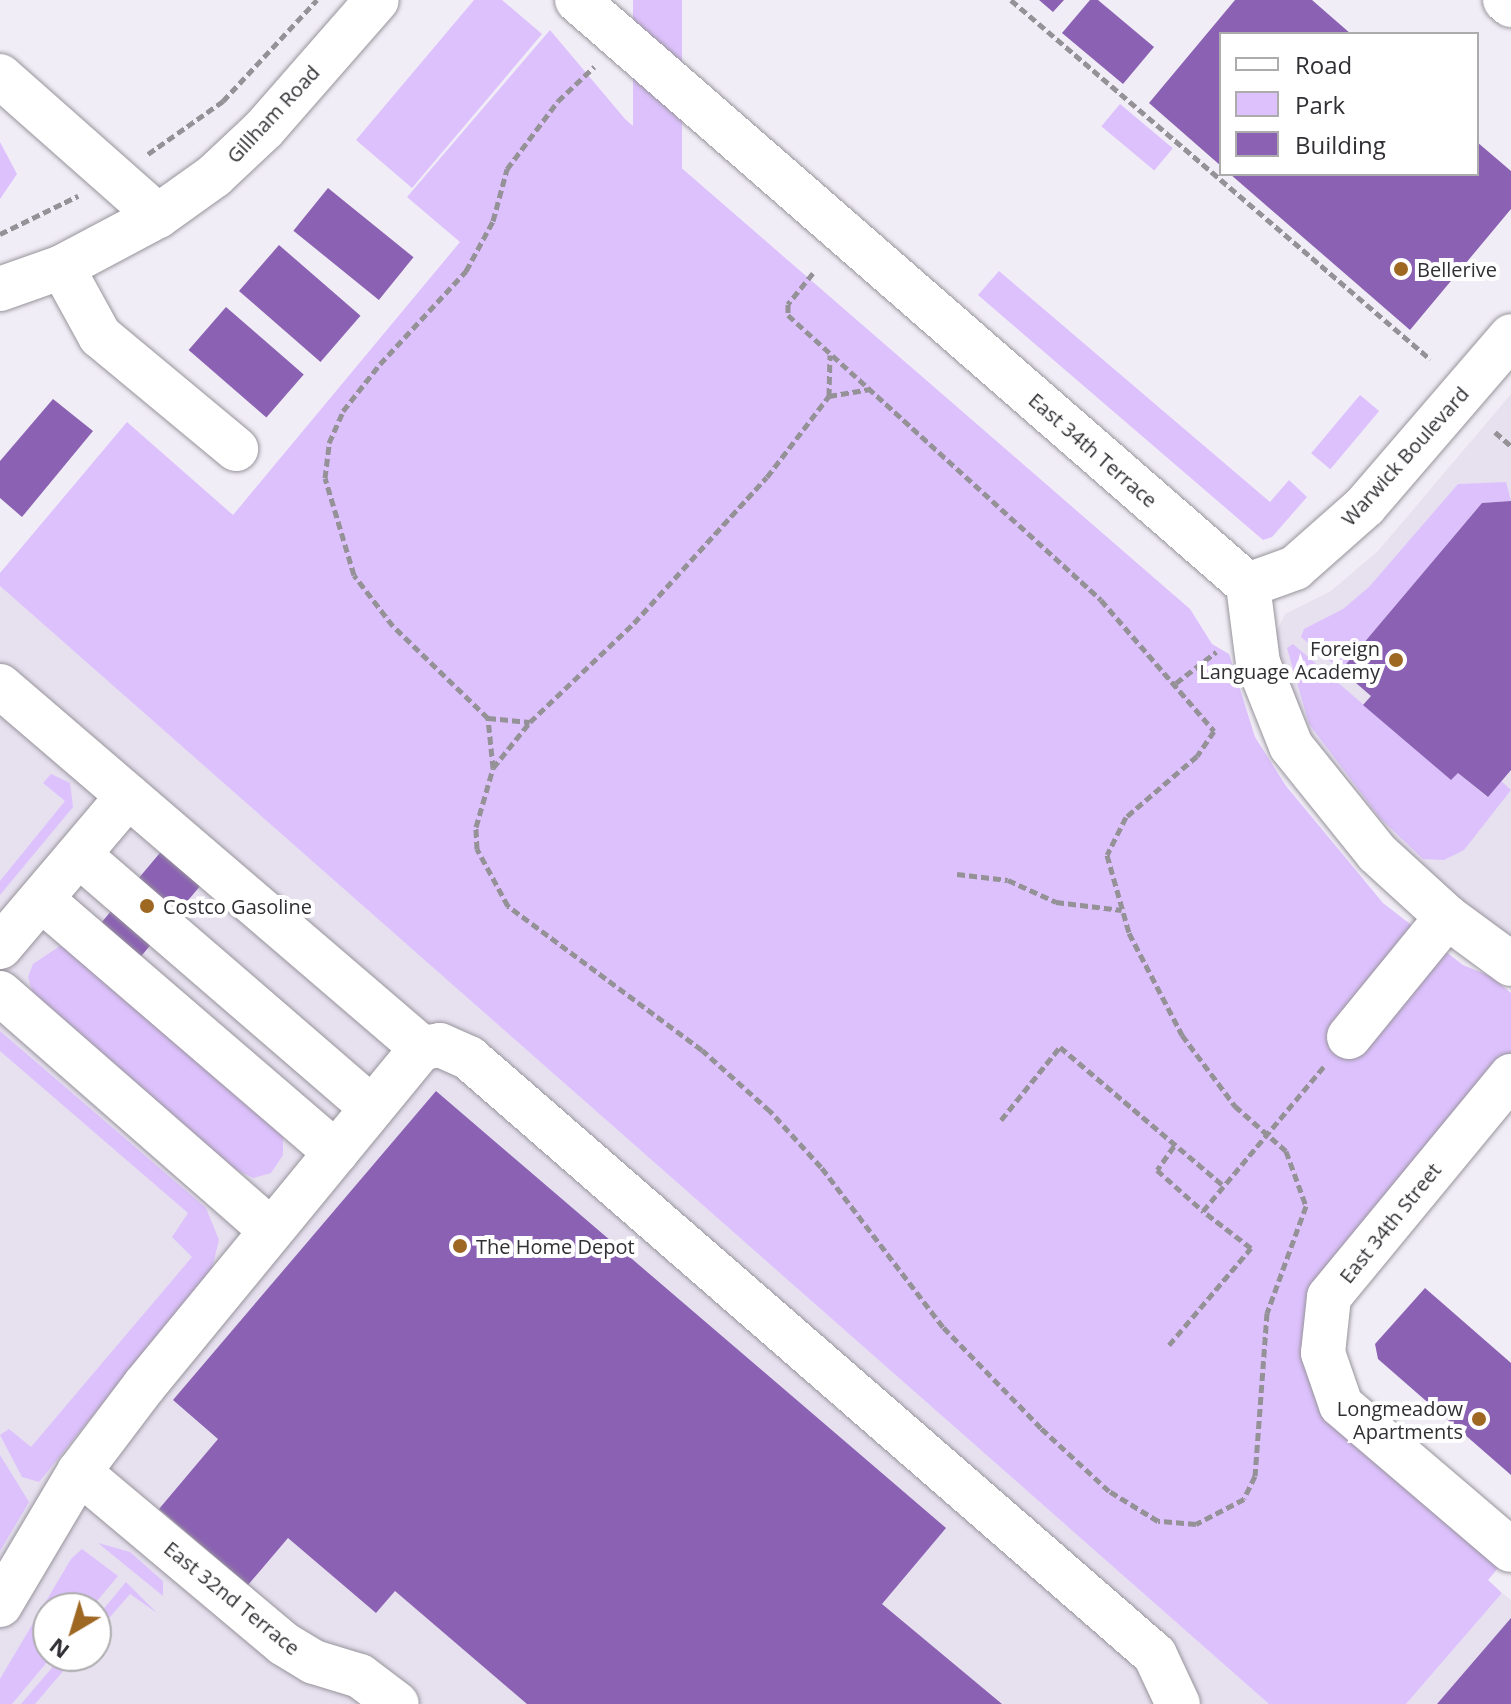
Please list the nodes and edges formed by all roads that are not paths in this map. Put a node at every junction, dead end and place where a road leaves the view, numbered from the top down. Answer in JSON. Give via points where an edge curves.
{"nodes":[{"id":1,"x":377,"y":0,"type":"edge"},
{"id":2,"x":577,"y":0,"type":"edge"},
{"id":3,"x":1505,"y":0,"type":"edge"},
{"id":4,"x":1511,"y":5,"type":"edge"},
{"id":5,"x":0,"y":76,"type":"edge"},
{"id":6,"x":158,"y":216,"type":"junction"},
{"id":7,"x":62,"y":267,"type":"junction"},
{"id":8,"x":0,"y":289,"type":"edge"},
{"id":9,"x":1511,"y":336,"type":"edge"},
{"id":10,"x":236,"y":449,"type":"dead end"},
{"id":11,"x":1248,"y":585,"type":"junction"},
{"id":12,"x":0,"y":686,"type":"edge"},
{"id":13,"x":85,"y":847,"type":"junction"},
{"id":14,"x":1447,"y":917,"type":"junction"},
{"id":15,"x":0,"y":947,"type":"edge"},
{"id":16,"x":1511,"y":964,"type":"edge"},
{"id":17,"x":0,"y":993,"type":"edge"},
{"id":18,"x":1349,"y":1037,"type":"road end"},
{"id":19,"x":1511,"y":1076,"type":"edge"},
{"id":20,"x":379,"y":1100,"type":"junction"},
{"id":21,"x":271,"y":1230,"type":"junction"},
{"id":22,"x":79,"y":1472,"type":"junction"},
{"id":23,"x":1511,"y":1550,"type":"edge"},
{"id":24,"x":0,"y":1605,"type":"edge"},
{"id":25,"x":397,"y":1704,"type":"edge"},
{"id":26,"x":1178,"y":1704,"type":"edge"}],
"edges":[{"from":1,"to":6,"type":"street","name":"Gillham Road","via":[[264,129],[214,176]]},
{"from":2,"to":11,"type":"street","name":"East 34th Terrace"},
{"from":3,"to":4,"type":"street"},
{"from":5,"to":6,"type":"street"},
{"from":6,"to":7,"type":"street","name":"Gillham Road"},
{"from":7,"to":8,"type":"street","name":"Gillham Road"},
{"from":7,"to":10,"type":"street","via":[[100,336]]},
{"from":9,"to":11,"type":"street","name":"Warwick Boulevard","via":[[1354,516],[1295,568]]},
{"from":11,"to":14,"type":"street","via":[[1258,663],[1291,746],[1377,853]]},
{"from":12,"to":13,"type":"street","via":[[58,736]]},
{"from":13,"to":15,"type":"street"},
{"from":13,"to":20,"type":"street"},
{"from":13,"to":20,"type":"street"},
{"from":13,"to":20,"type":"street"},
{"from":14,"to":16,"type":"street"},
{"from":14,"to":18,"type":"street"},
{"from":17,"to":21,"type":"street"},
{"from":19,"to":23,"type":"street","name":"East 34th Street","via":[[1329,1297],[1323,1353],[1341,1405]]},
{"from":20,"to":21,"type":"street"},
{"from":20,"to":26,"type":"street","via":[[440,1045],[469,1058],[1155,1655]]},
{"from":21,"to":22,"type":"street"},
{"from":22,"to":24,"type":"street"},
{"from":22,"to":25,"type":"street","name":"East 32nd Terrace","via":[[284,1644],[314,1662],[360,1676]]}]}
